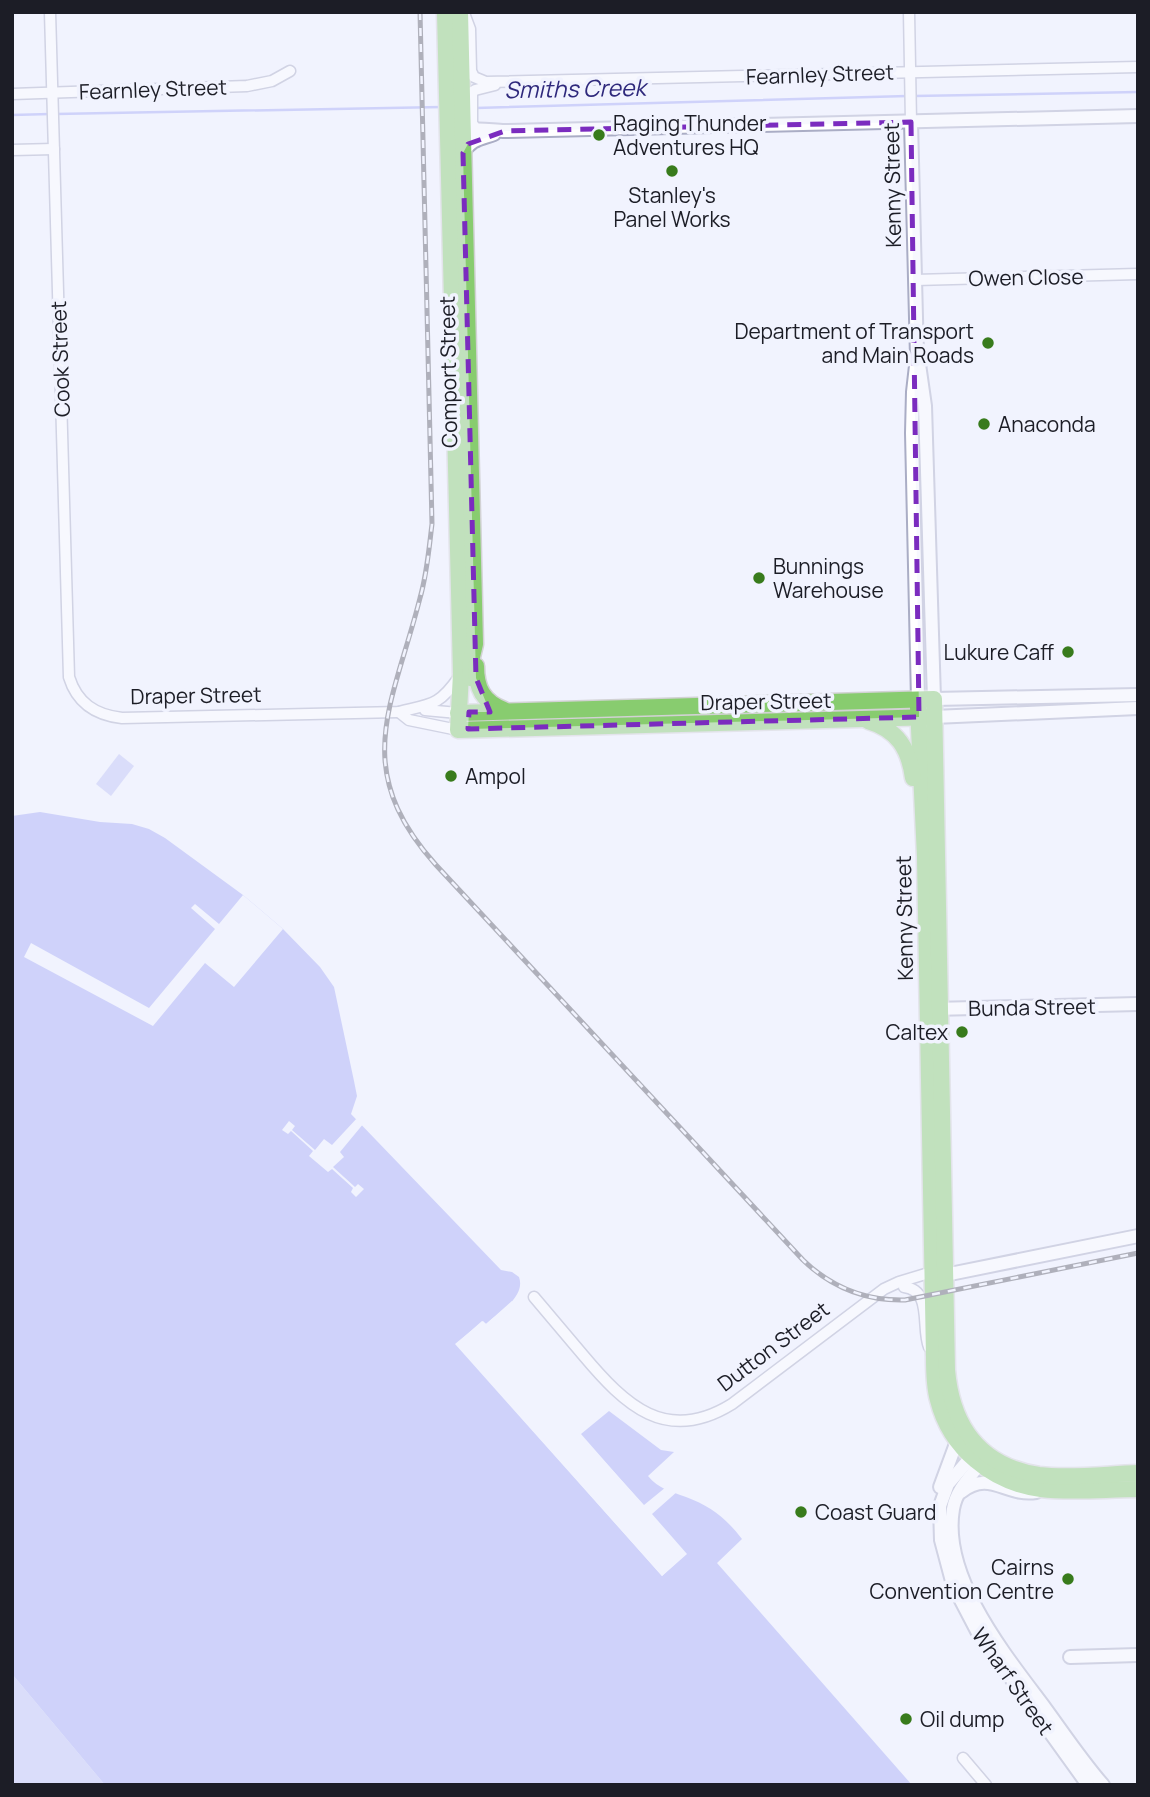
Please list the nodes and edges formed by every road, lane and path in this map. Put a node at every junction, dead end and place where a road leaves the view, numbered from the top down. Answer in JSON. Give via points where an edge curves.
{"nodes":[{"id":1,"x":50,"y":12,"type":"edge"},
{"id":2,"x":445,"y":12,"type":"edge"},
{"id":3,"x":462,"y":12,"type":"edge"},
{"id":4,"x":909,"y":12,"type":"edge"},
{"id":5,"x":1138,"y":67,"type":"edge"},
{"id":6,"x":290,"y":71,"type":"dead end"},
{"id":7,"x":910,"y":72,"type":"junction"},
{"id":8,"x":502,"y":83,"type":"junction"},
{"id":9,"x":12,"y":94,"type":"edge"},
{"id":10,"x":52,"y":98,"type":"junction"},
{"id":11,"x":463,"y":109,"type":"junction"},
{"id":12,"x":1138,"y":116,"type":"edge"},
{"id":13,"x":911,"y":122,"type":"junction"},
{"id":14,"x":505,"y":131,"type":"junction"},
{"id":15,"x":54,"y":149,"type":"junction"},
{"id":16,"x":12,"y":150,"type":"edge"},
{"id":17,"x":463,"y":153,"type":"junction"},
{"id":18,"x":1138,"y":274,"type":"edge"},
{"id":19,"x":915,"y":280,"type":"junction"},
{"id":20,"x":475,"y":644,"type":"junction"},
{"id":21,"x":461,"y":674,"type":"junction"},
{"id":22,"x":1138,"y":695,"type":"edge"},
{"id":23,"x":926,"y":699,"type":"junction"},
{"id":24,"x":82,"y":702,"type":"joint"},
{"id":25,"x":1138,"y":708,"type":"edge"},
{"id":26,"x":414,"y":709,"type":"junction"},
{"id":27,"x":506,"y":711,"type":"junction"},
{"id":28,"x":399,"y":712,"type":"junction"},
{"id":29,"x":464,"y":712,"type":"junction"},
{"id":30,"x":926,"y":717,"type":"junction"},
{"id":31,"x":864,"y":720,"type":"junction"},
{"id":32,"x":463,"y":729,"type":"junction"},
{"id":33,"x":925,"y":857,"type":"junction"},
{"id":34,"x":1138,"y":1004,"type":"edge"},
{"id":35,"x":932,"y":1009,"type":"junction"},
{"id":36,"x":1138,"y":1236,"type":"edge"},
{"id":37,"x":936,"y":1276,"type":"junction"},
{"id":38,"x":904,"y":1287,"type":"junction"},
{"id":39,"x":875,"y":1296,"type":"junction"},
{"id":40,"x":534,"y":1297,"type":"dead end"},
{"id":41,"x":933,"y":1357,"type":"junction"},
{"id":42,"x":957,"y":1441,"type":"junction"},
{"id":43,"x":978,"y":1457,"type":"junction"},
{"id":44,"x":1138,"y":1473,"type":"edge"},
{"id":45,"x":966,"y":1481,"type":"junction"},
{"id":46,"x":1138,"y":1489,"type":"edge"},
{"id":47,"x":1046,"y":1490,"type":"junction"},
{"id":48,"x":957,"y":1496,"type":"junction"},
{"id":49,"x":940,"y":1532,"type":"junction"},
{"id":50,"x":953,"y":1541,"type":"junction"},
{"id":51,"x":962,"y":1605,"type":"junction"},
{"id":52,"x":1138,"y":1655,"type":"edge"},
{"id":53,"x":1070,"y":1657,"type":"dead end"},
{"id":54,"x":963,"y":1758,"type":"dead end"},
{"id":55,"x":986,"y":1785,"type":"edge"},
{"id":56,"x":1088,"y":1785,"type":"edge"},
{"id":57,"x":1103,"y":1785,"type":"edge"}],
"edges":[{"from":1,"to":10,"type":"street","name":"Cook Street"},
{"from":2,"to":11,"type":"highway","name":"Comport Street"},
{"from":3,"to":8,"type":"street","name":"Fearnley Street","via":[[470,29],[472,75],[482,82]]},
{"from":3,"to":11,"type":"highway","name":"Comport Street"},
{"from":4,"to":7,"type":"street","name":"Kenny Street"},
{"from":5,"to":7,"type":"street","name":"Fearnley Street"},
{"from":6,"to":10,"type":"street","name":"Fearnley Street","via":[[261,84]]},
{"from":7,"to":8,"type":"street","name":"Fearnley Street"},
{"from":7,"to":13,"type":"street","name":"Kenny Street"},
{"from":8,"to":11,"type":"street","name":"Fearnley Street"},
{"from":9,"to":10,"type":"street","name":"Fearnley Street"},
{"from":10,"to":15,"type":"street","name":"Cook Street"},
{"from":11,"to":14,"type":"street"},
{"from":11,"to":17,"type":"highway","name":"Comport Street"},
{"from":11,"to":21,"type":"highway","name":"Comport Street","via":[[449,223]]},
{"from":12,"to":13,"type":"street"},
{"from":13,"to":14,"type":"street"},
{"from":13,"to":19,"type":"street","name":"Kenny Street"},
{"from":14,"to":17,"type":"street","via":[[474,140]]},
{"from":15,"to":16,"type":"street"},
{"from":15,"to":24,"type":"street","name":"Cook Street","via":[[69,677]]},
{"from":17,"to":20,"type":"highway","name":"Comport Street"},
{"from":18,"to":19,"type":"street","name":"Owen Close"},
{"from":19,"to":23,"type":"street","name":"Kenny Street","via":[[917,357],[925,406]]},
{"from":20,"to":27,"type":"highway","via":[[477,686],[489,702]]},
{"from":20,"to":29,"type":"highway","name":"Comport Street"},
{"from":21,"to":26,"type":"street","name":"Draper Street","via":[[436,702]]},
{"from":21,"to":29,"type":"highway","name":"Comport Street"},
{"from":22,"to":23,"type":"street","name":"Draper Street"},
{"from":23,"to":27,"type":"highway","name":"Draper Street"},
{"from":23,"to":30,"type":"highway","name":"Kenny Street"},
{"from":24,"to":28,"type":"street","name":"Draper Street","via":[[99,713],[122,718]]},
{"from":25,"to":30,"type":"street","name":"Draper Street"},
{"from":26,"to":28,"type":"street","name":"Draper Street"},
{"from":26,"to":29,"type":"street","name":"Draper Street"},
{"from":27,"to":29,"type":"highway","name":"Draper Street"},
{"from":28,"to":32,"type":"street","name":"Draper Street","via":[[409,720]]},
{"from":29,"to":32,"type":"highway","name":"Comport Street"},
{"from":30,"to":31,"type":"highway","name":"Draper Street"},
{"from":30,"to":33,"type":"highway","name":"Kenny Street"},
{"from":30,"to":35,"type":"highway","name":"Kenny Street"},
{"from":31,"to":32,"type":"highway","name":"Draper Street"},
{"from":31,"to":33,"type":"highway","via":[[885,727],[907,751]]},
{"from":33,"to":35,"type":"highway","name":"Kenny Street"},
{"from":34,"to":35,"type":"street","name":"Bunda Street"},
{"from":35,"to":37,"type":"highway","name":"Kenny Street"},
{"from":36,"to":37,"type":"street","name":"Dutton Street"},
{"from":37,"to":38,"type":"street","name":"Dutton Street"},
{"from":37,"to":39,"type":"street","name":"Dutton Street","via":[[896,1283]]},
{"from":37,"to":41,"type":"highway","name":"Kenny Street"},
{"from":37,"to":43,"type":"highway","name":"Kenny Street","via":[[951,1400]]},
{"from":38,"to":39,"type":"street","name":"Dutton Street"},
{"from":38,"to":41,"type":"street","via":[[915,1290],[922,1301],[925,1336]]},
{"from":39,"to":40,"type":"street","name":"Dutton Street","via":[[732,1404],[709,1417],[684,1422],[657,1417],[619,1395]]},
{"from":41,"to":42,"type":"highway","name":"Kenny Street","via":[[940,1407]]},
{"from":42,"to":43,"type":"highway","name":"Kenny Street"},
{"from":42,"to":49,"type":"street","via":[[936,1497]]},
{"from":43,"to":44,"type":"highway","via":[[1038,1475]]},
{"from":43,"to":45,"type":"street","name":"Wharf Street"},
{"from":43,"to":47,"type":"highway","via":[[1007,1480]]},
{"from":43,"to":49,"type":"street","name":"Wharf Street","via":[[943,1493]]},
{"from":45,"to":48,"type":"street","name":"Wharf Street"},
{"from":45,"to":49,"type":"street","via":[[949,1502]]},
{"from":46,"to":47,"type":"highway"},
{"from":47,"to":48,"type":"street","via":[[1022,1493],[983,1482]]},
{"from":48,"to":50,"type":"street","name":"Wharf Street"},
{"from":49,"to":51,"type":"street","name":"Wharf Street","via":[[947,1568]]},
{"from":50,"to":51,"type":"street","via":[[949,1559]]},
{"from":50,"to":57,"type":"street","name":"Wharf Street","via":[[965,1585],[986,1626]]},
{"from":51,"to":56,"type":"street","name":"Wharf Street"},
{"from":52,"to":53,"type":"street"},
{"from":54,"to":55,"type":"street"}]}
